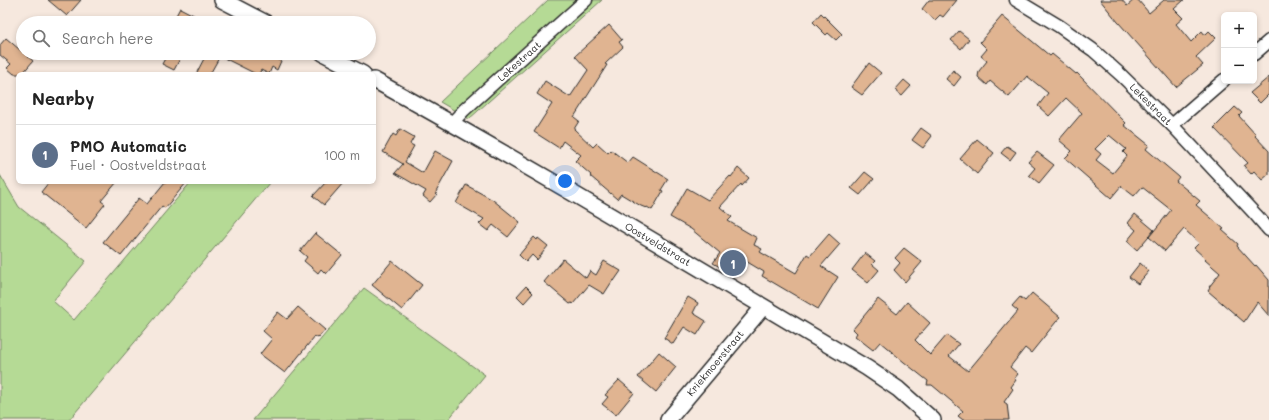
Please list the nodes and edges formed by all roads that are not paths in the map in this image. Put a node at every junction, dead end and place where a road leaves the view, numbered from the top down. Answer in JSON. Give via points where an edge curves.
{"nodes":[{"id":1,"x":222,"y":0,"type":"edge"},
{"id":2,"x":586,"y":0,"type":"edge"},
{"id":3,"x":1016,"y":0,"type":"edge"},
{"id":4,"x":253,"y":16,"type":"edge"},
{"id":5,"x":1269,"y":41,"type":"edge"},
{"id":6,"x":1257,"y":51,"type":"edge"},
{"id":7,"x":336,"y":60,"type":"edge"},
{"id":8,"x":359,"y":72,"type":"edge"},
{"id":9,"x":376,"y":81,"type":"edge"},
{"id":10,"x":1221,"y":83,"type":"edge"},
{"id":11,"x":452,"y":123,"type":"junction"},
{"id":12,"x":1172,"y":125,"type":"junction"},
{"id":13,"x":1269,"y":230,"type":"edge"},
{"id":14,"x":763,"y":307,"type":"junction"},
{"id":15,"x":668,"y":420,"type":"edge"},
{"id":16,"x":933,"y":420,"type":"edge"}],
"edges":[{"from":1,"to":4,"type":"street"},
{"from":2,"to":11,"type":"street","name":"Lekestraat"},
{"from":3,"to":12,"type":"street","name":"Lekestraat","via":[[1093,50]]},
{"from":5,"to":6,"type":"street"},
{"from":7,"to":8,"type":"street"},
{"from":9,"to":11,"type":"street","name":"Oostveldstraat"},
{"from":10,"to":12,"type":"street"},
{"from":11,"to":14,"type":"street","name":"Oostveldstraat"},
{"from":12,"to":13,"type":"street","name":"Lekestraat"},
{"from":14,"to":15,"type":"street","name":"Kriekmoerstraat"},
{"from":14,"to":16,"type":"street","name":"Oostveldstraat","via":[[867,368]]}]}
